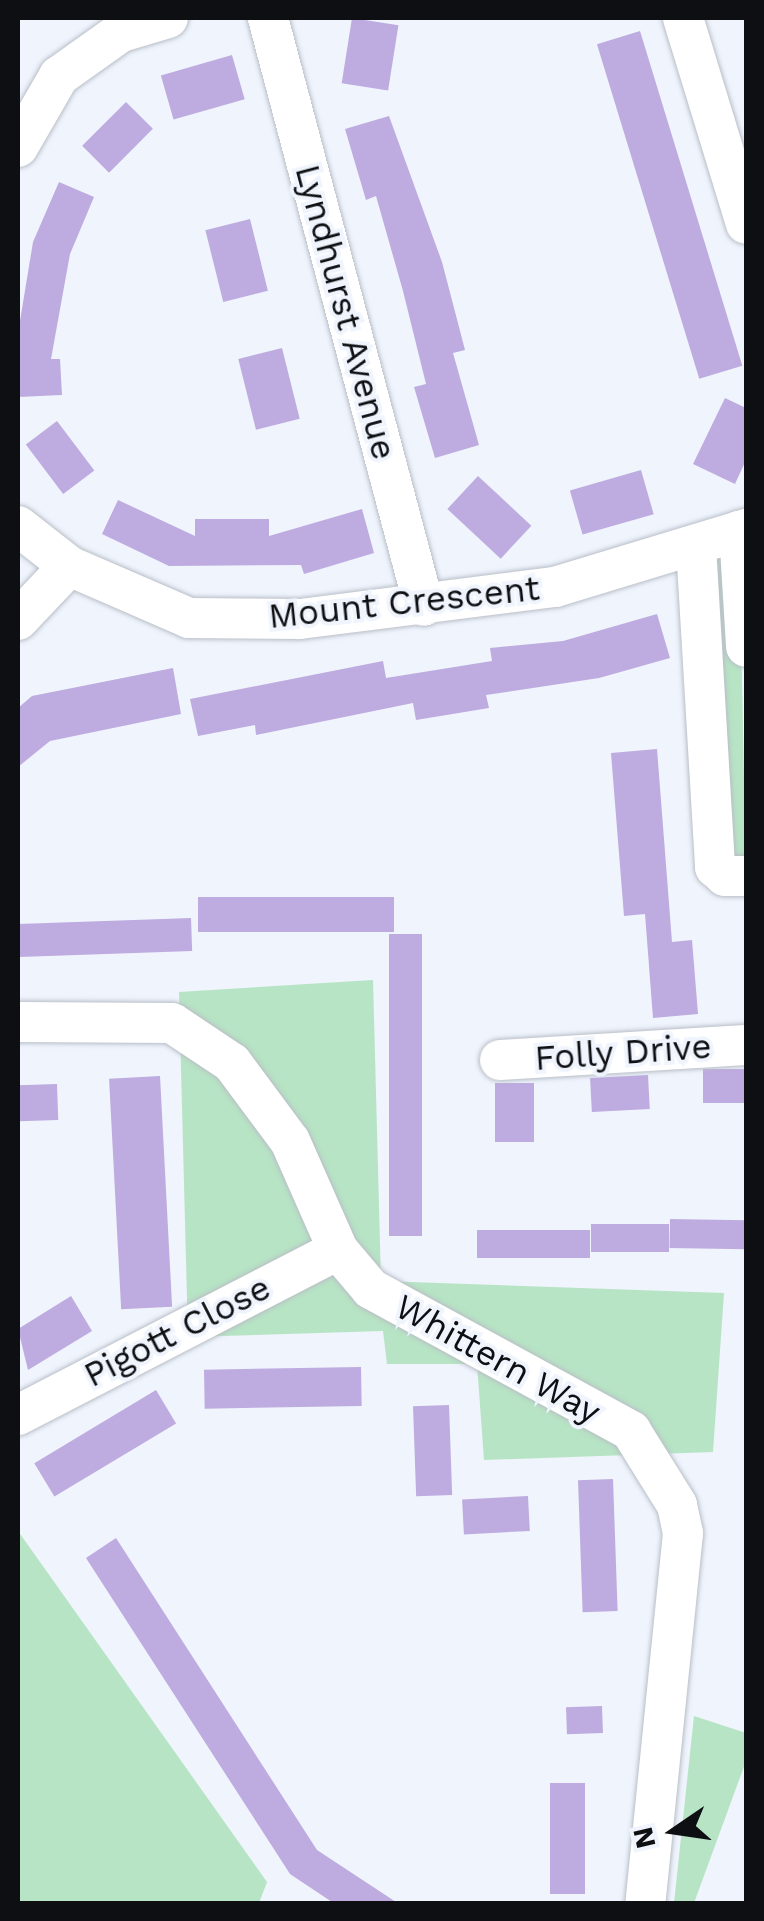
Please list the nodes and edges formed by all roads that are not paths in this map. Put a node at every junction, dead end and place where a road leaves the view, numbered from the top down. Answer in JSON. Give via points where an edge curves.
{"nodes":[{"id":1,"x":168,"y":18,"type":"edge"},
{"id":2,"x":268,"y":18,"type":"edge"},
{"id":3,"x":683,"y":18,"type":"edge"},
{"id":4,"x":18,"y":147,"type":"edge"},
{"id":5,"x":746,"y":224,"type":"edge"},
{"id":6,"x":18,"y":526,"type":"edge"},
{"id":7,"x":743,"y":530,"type":"edge"},
{"id":8,"x":696,"y":546,"type":"junction"},
{"id":9,"x":69,"y":566,"type":"junction"},
{"id":10,"x":424,"y":606,"type":"junction"},
{"id":11,"x":18,"y":620,"type":"edge"},
{"id":12,"x":746,"y":647,"type":"edge"},
{"id":13,"x":746,"y":876,"type":"edge"},
{"id":14,"x":18,"y":1022,"type":"edge"},
{"id":15,"x":746,"y":1044,"type":"edge"},
{"id":16,"x":500,"y":1060,"type":"dead end"},
{"id":17,"x":338,"y":1250,"type":"junction"},
{"id":18,"x":18,"y":1415,"type":"edge"},
{"id":19,"x":645,"y":1904,"type":"edge"}],
"edges":[{"from":1,"to":4,"type":"street","via":[[121,32],[59,76]]},
{"from":2,"to":10,"type":"street","name":"Lyndhurst Avenue"},
{"from":3,"to":5,"type":"street"},
{"from":6,"to":9,"type":"street","name":"Mount Crescent"},
{"from":7,"to":8,"type":"street","name":"Mount Crescent"},
{"from":7,"to":12,"type":"street"},
{"from":8,"to":10,"type":"street","name":"Mount Crescent","via":[[555,586]]},
{"from":8,"to":13,"type":"street","via":[[715,867],[725,876]]},
{"from":9,"to":10,"type":"street","name":"Mount Crescent","via":[[189,618],[300,619]]},
{"from":9,"to":11,"type":"street"},
{"from":14,"to":17,"type":"street","name":"Whittern Way","via":[[172,1023],[232,1063],[290,1141]]},
{"from":15,"to":16,"type":"street","name":"Folly Drive"},
{"from":17,"to":18,"type":"street","name":"Pigott Close"},
{"from":17,"to":19,"type":"street","name":"Whittern Way","via":[[371,1289],[428,1325],[631,1432],[677,1505],[682,1558]]}]}
